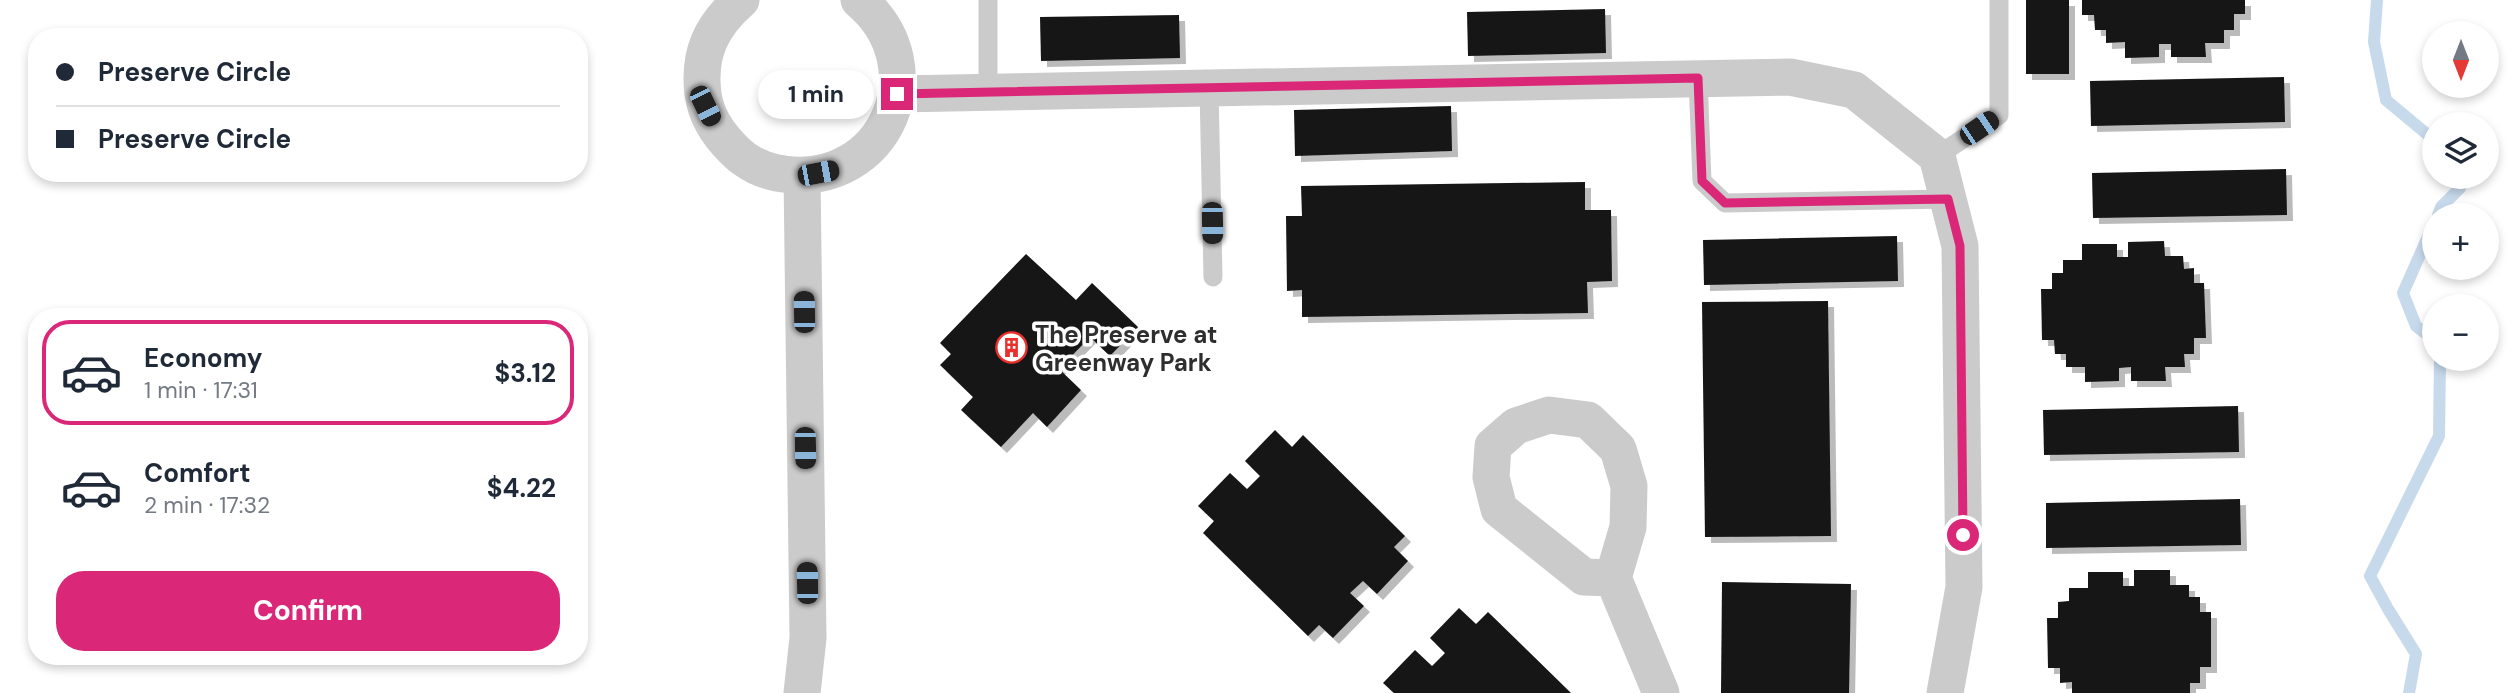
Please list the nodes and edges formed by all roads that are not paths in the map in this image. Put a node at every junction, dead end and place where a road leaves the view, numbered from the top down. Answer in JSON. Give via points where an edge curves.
{"nodes":[{"id":1,"x":741,"y":0,"type":"edge"},
{"id":2,"x":859,"y":0,"type":"edge"},
{"id":3,"x":988,"y":0,"type":"edge"},
{"id":4,"x":1999,"y":0,"type":"edge"},
{"id":5,"x":1698,"y":78,"type":"junction"},
{"id":6,"x":1209,"y":88,"type":"junction"},
{"id":7,"x":988,"y":93,"type":"junction"},
{"id":8,"x":897,"y":94,"type":"junction"},
{"id":9,"x":1937,"y":156,"type":"junction"},
{"id":10,"x":802,"y":176,"type":"junction"},
{"id":11,"x":1948,"y":199,"type":"junction"},
{"id":12,"x":1213,"y":277,"type":"dead end"},
{"id":13,"x":1613,"y":578,"type":"junction"},
{"id":14,"x":802,"y":693,"type":"edge"},
{"id":15,"x":1661,"y":693,"type":"edge"},
{"id":16,"x":1945,"y":693,"type":"edge"}],
"edges":[{"from":1,"to":10,"type":"street","via":[[723,16],[707,44],[701,75],[705,106],[719,135],[741,158],[770,172]]},
{"from":2,"to":8,"type":"street","via":[[874,12],[890,37],[898,65]]},
{"from":3,"to":7,"type":"lane"},
{"from":4,"to":9,"type":"lane","via":[[1999,115]]},
{"from":5,"to":6,"type":"street"},
{"from":5,"to":9,"type":"street","via":[[1790,77],[1854,90]]},
{"from":5,"to":11,"type":"lane","via":[[1702,181],[1725,203]]},
{"from":6,"to":7,"type":"street"},
{"from":6,"to":12,"type":"lane"},
{"from":7,"to":8,"type":"street"},
{"from":8,"to":10,"type":"street","via":[[886,126],[864,153],[835,170]]},
{"from":9,"to":11,"type":"street"},
{"from":10,"to":14,"type":"street","via":[[808,638]]},
{"from":11,"to":16,"type":"street","via":[[1960,246],[1964,587]]},
{"from":13,"to":13,"type":"street","via":[[1628,527],[1629,486],[1618,449],[1588,420],[1549,415],[1516,426],[1493,446],[1491,477],[1499,509],[1584,577]]},
{"from":13,"to":15,"type":"street"}]}
